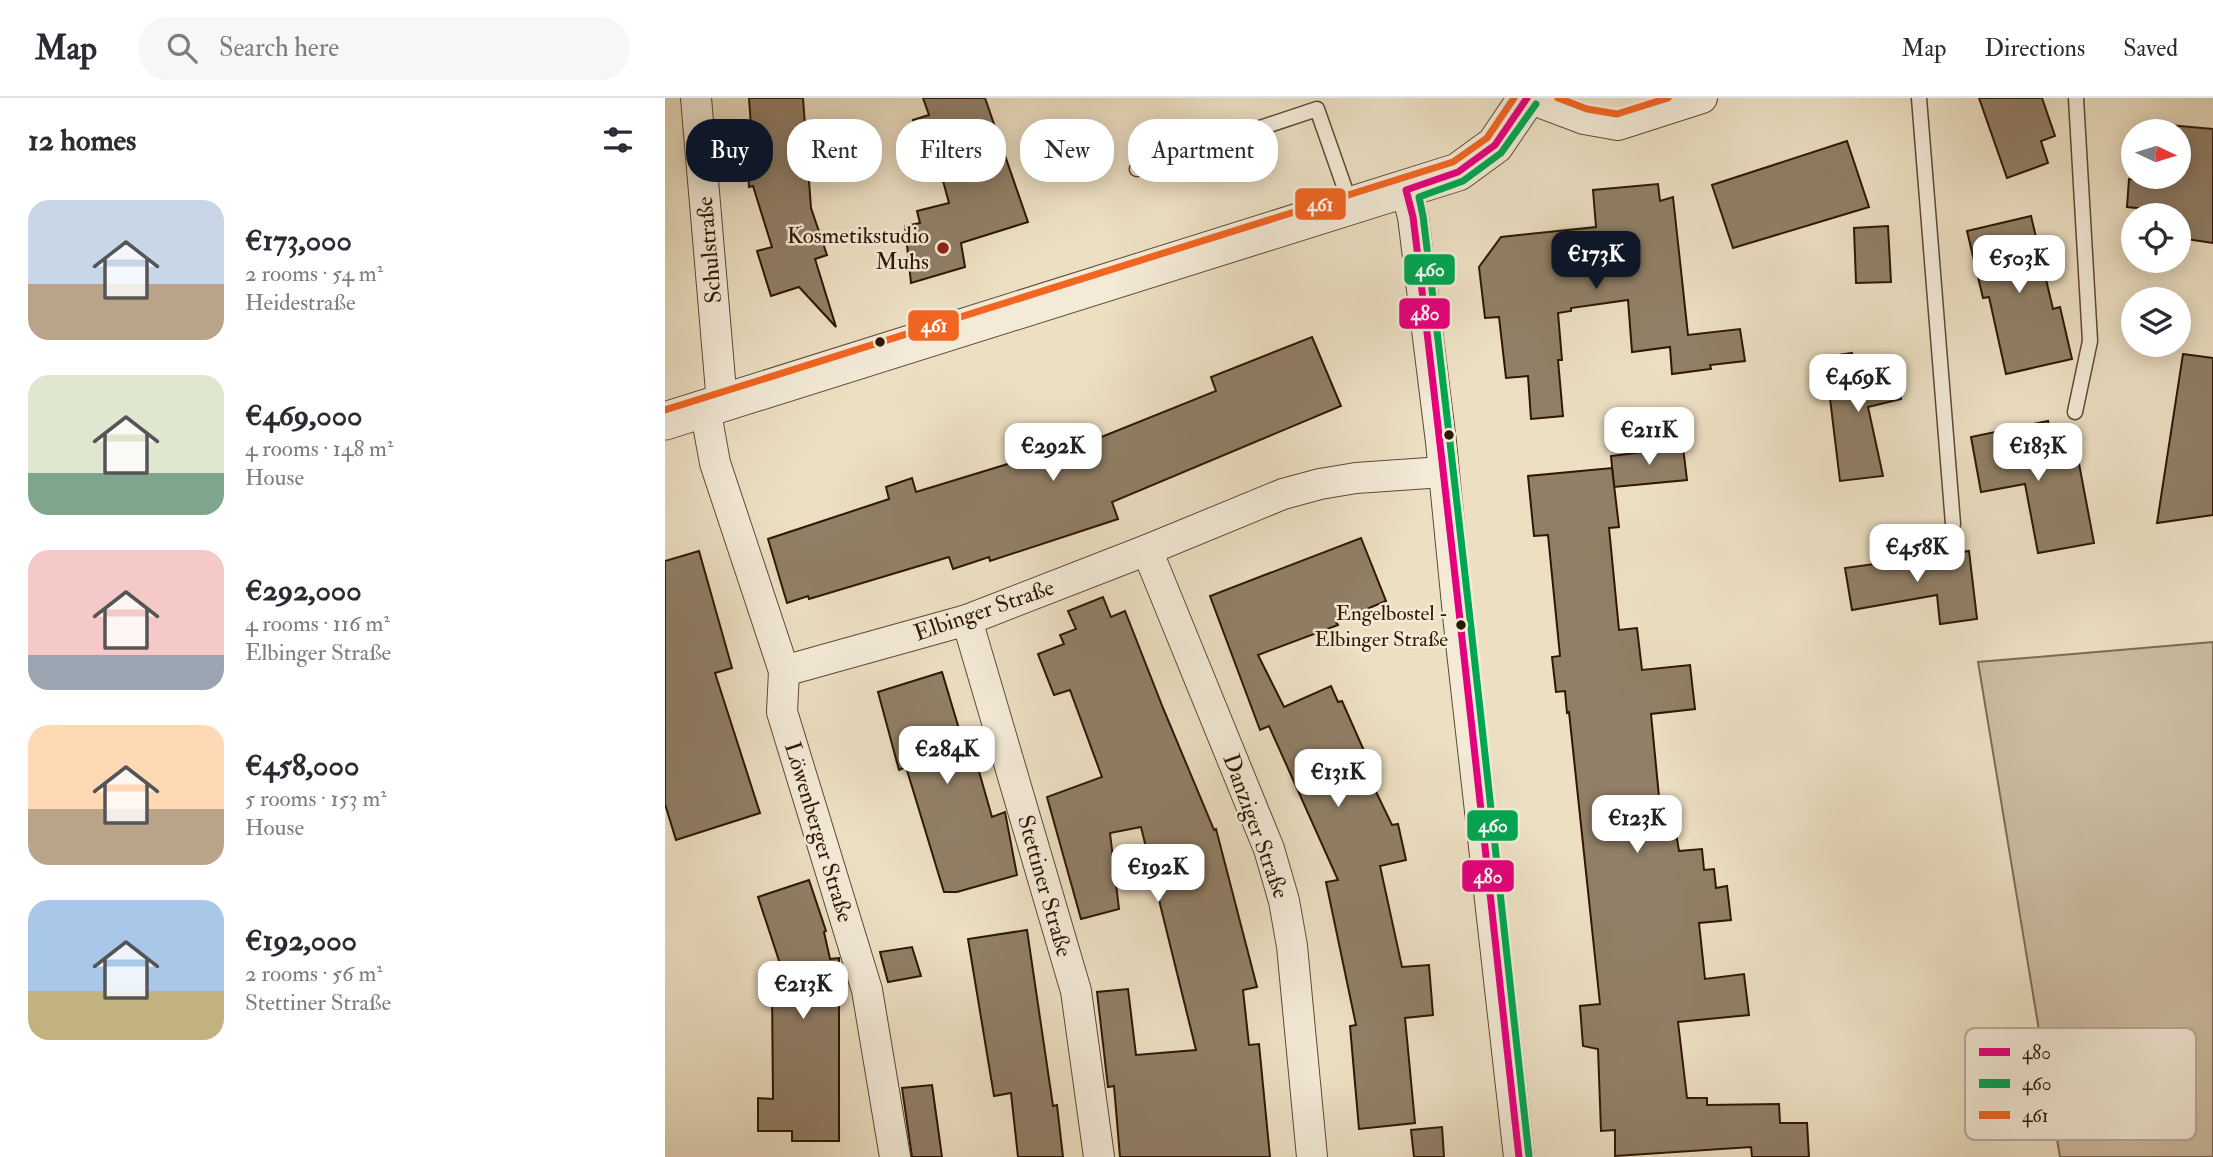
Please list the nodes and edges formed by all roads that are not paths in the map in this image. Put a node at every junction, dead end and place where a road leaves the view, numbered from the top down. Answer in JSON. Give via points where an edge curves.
{"nodes":[{"id":1,"x":696,"y":98,"type":"edge"},
{"id":2,"x":1527,"y":98,"type":"edge"},
{"id":3,"x":1702,"y":98,"type":"edge"},
{"id":4,"x":1919,"y":98,"type":"edge"},
{"id":5,"x":2076,"y":98,"type":"edge"},
{"id":6,"x":1278,"y":122,"type":"edge"},
{"id":7,"x":1406,"y":190,"type":"junction"},
{"id":8,"x":1352,"y":207,"type":"junction"},
{"id":9,"x":713,"y":405,"type":"junction"},
{"id":10,"x":2075,"y":412,"type":"dead end"},
{"id":11,"x":665,"y":421,"type":"edge"},
{"id":12,"x":1443,"y":472,"type":"junction"},
{"id":13,"x":1953,"y":524,"type":"dead end"},
{"id":14,"x":1147,"y":551,"type":"junction"},
{"id":15,"x":967,"y":620,"type":"junction"},
{"id":16,"x":784,"y":671,"type":"junction"},
{"id":17,"x":895,"y":1157,"type":"edge"},
{"id":18,"x":1099,"y":1157,"type":"edge"},
{"id":19,"x":1312,"y":1157,"type":"edge"},
{"id":20,"x":1518,"y":1157,"type":"edge"}],
"edges":[{"from":1,"to":9,"type":"street","name":"Schulstraße"},
{"from":2,"to":3,"type":"street","via":[[1584,120],[1618,125]]},
{"from":2,"to":7,"type":"street","via":[[1495,145],[1458,173]]},
{"from":4,"to":13,"type":"lane"},
{"from":5,"to":10,"type":"lane","via":[[2090,341]]},
{"from":6,"to":8,"type":"lane","via":[[1317,109]]},
{"from":7,"to":8,"type":"street"},
{"from":7,"to":12,"type":"street"},
{"from":8,"to":9,"type":"street"},
{"from":9,"to":11,"type":"street"},
{"from":9,"to":16,"type":"street","via":[[715,463]]},
{"from":12,"to":14,"type":"street","name":"Elbinger Straße","via":[[1320,484],[1283,494]]},
{"from":12,"to":20,"type":"street"},
{"from":14,"to":15,"type":"street","name":"Elbinger Straße"},
{"from":14,"to":19,"type":"street","name":"Danziger Straße","via":[[1269,849],[1284,901]]},
{"from":15,"to":16,"type":"street","name":"Elbinger Straße"},
{"from":15,"to":18,"type":"street","name":"Stettiner Straße","via":[[1076,991]]},
{"from":16,"to":17,"type":"street","name":"Löwenberger Straße","via":[[782,712],[867,990]]}]}
